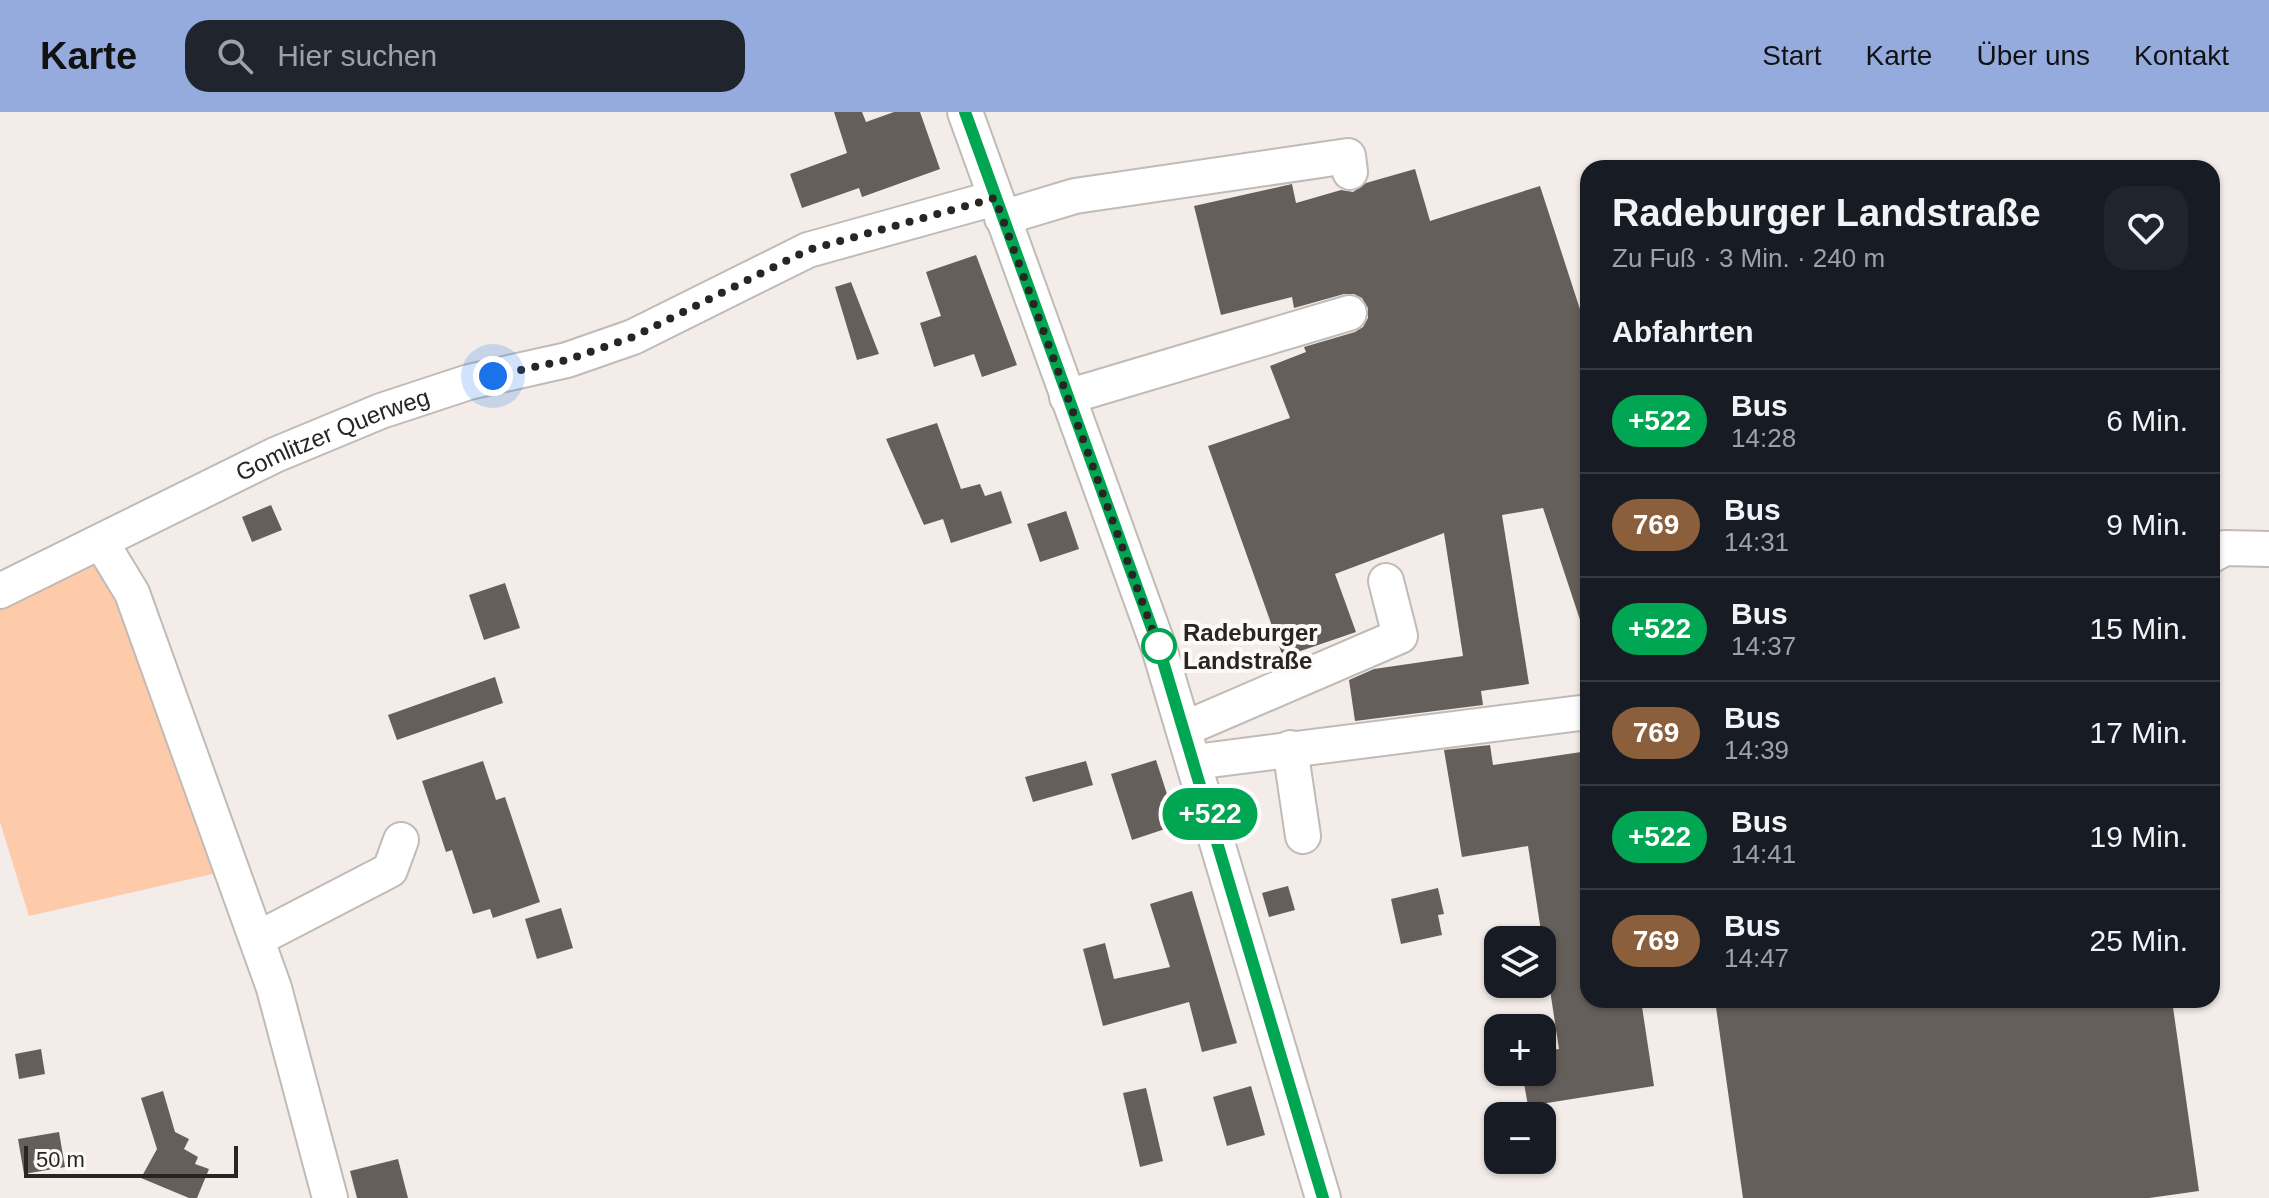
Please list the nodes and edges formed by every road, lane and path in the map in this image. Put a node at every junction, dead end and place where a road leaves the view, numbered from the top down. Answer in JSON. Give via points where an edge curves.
{"nodes":[{"id":1,"x":965,"y":112,"type":"edge"},
{"id":2,"x":1350,"y":172,"type":"dead end"},
{"id":3,"x":998,"y":208,"type":"junction"},
{"id":4,"x":1349,"y":313,"type":"dead end"},
{"id":5,"x":1067,"y":397,"type":"junction"},
{"id":6,"x":101,"y":542,"type":"junction"},
{"id":7,"x":2269,"y":549,"type":"edge"},
{"id":8,"x":2220,"y":551,"type":"edge"},
{"id":9,"x":1386,"y":581,"type":"dead end"},
{"id":10,"x":0,"y":591,"type":"edge"},
{"id":11,"x":1580,"y":713,"type":"edge"},
{"id":12,"x":1184,"y":729,"type":"junction"},
{"id":13,"x":1290,"y":748,"type":"junction"},
{"id":14,"x":1195,"y":762,"type":"junction"},
{"id":15,"x":1303,"y":836,"type":"dead end"},
{"id":16,"x":401,"y":840,"type":"dead end"},
{"id":17,"x":257,"y":939,"type":"junction"},
{"id":18,"x":330,"y":1198,"type":"edge"},
{"id":19,"x":1323,"y":1198,"type":"edge"}],
"edges":[{"from":1,"to":3,"type":"street"},
{"from":2,"to":3,"type":"street","name":"Gomlitzer Querweg","via":[[1348,156]]},
{"from":3,"to":5,"type":"street"},
{"from":3,"to":6,"type":"street","name":"Gomlitzer Querweg","via":[[808,250],[633,337],[381,411],[275,455]]},
{"from":4,"to":5,"type":"street"},
{"from":5,"to":12,"type":"street"},
{"from":6,"to":10,"type":"street","name":"Gomlitzer Querweg"},
{"from":6,"to":17,"type":"street","via":[[132,593]]},
{"from":7,"to":8,"type":"street"},
{"from":9,"to":12,"type":"street","via":[[1400,636]]},
{"from":11,"to":13,"type":"street"},
{"from":12,"to":14,"type":"street"},
{"from":13,"to":14,"type":"street"},
{"from":13,"to":15,"type":"street"},
{"from":14,"to":19,"type":"street"},
{"from":16,"to":17,"type":"street","via":[[390,870]]},
{"from":17,"to":18,"type":"street"}]}
